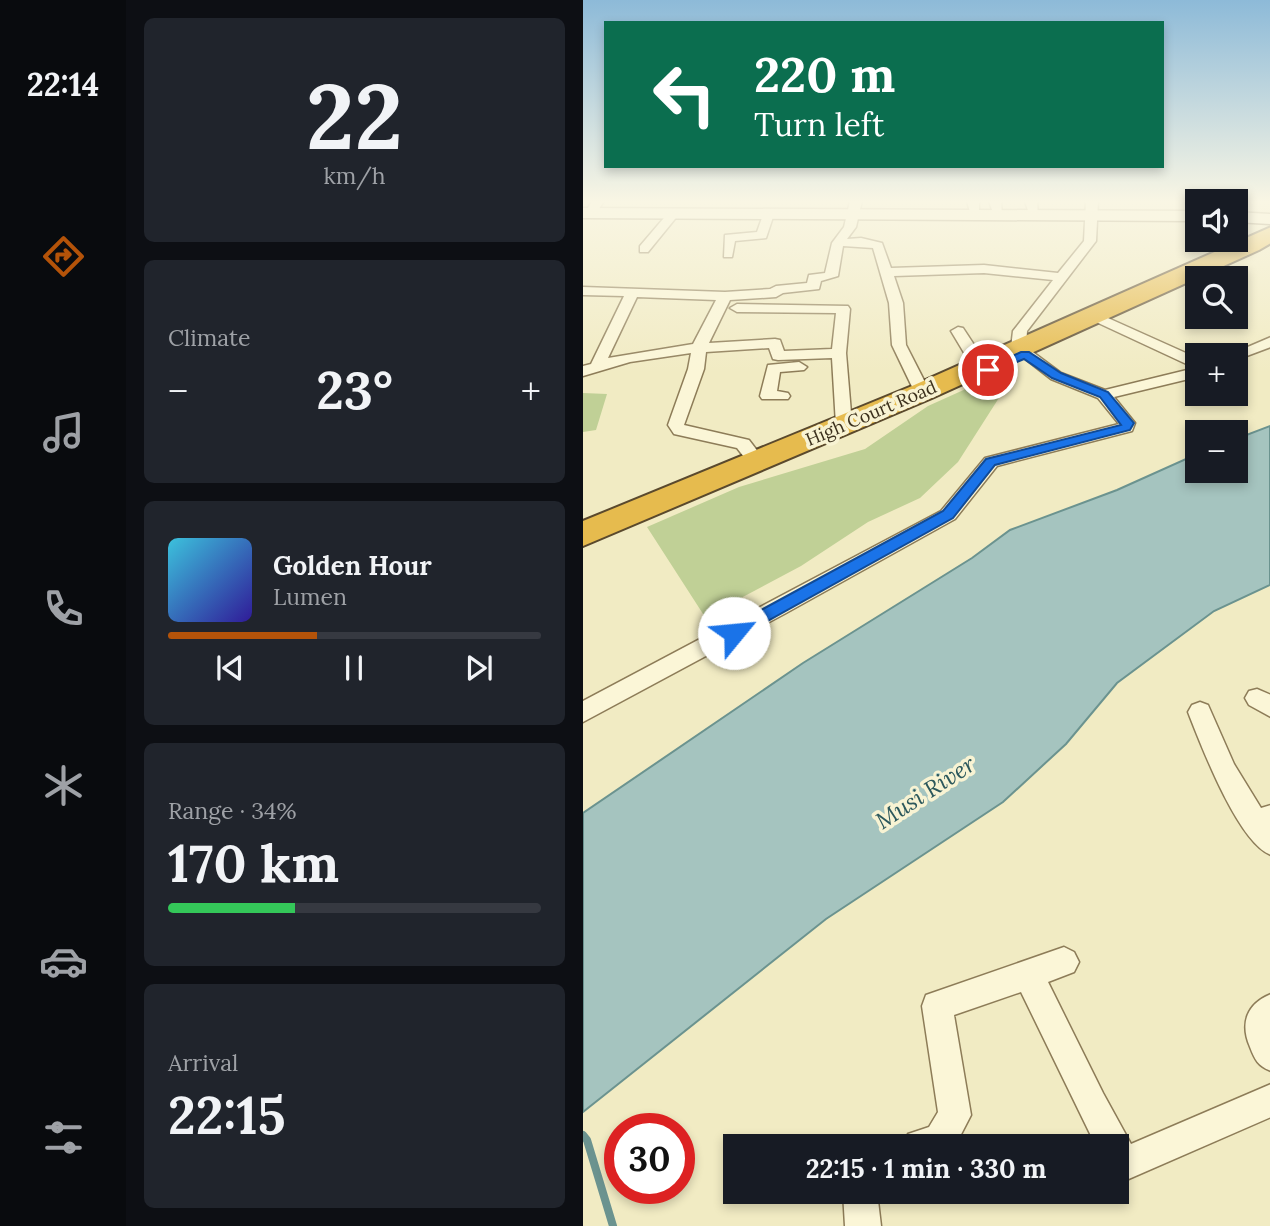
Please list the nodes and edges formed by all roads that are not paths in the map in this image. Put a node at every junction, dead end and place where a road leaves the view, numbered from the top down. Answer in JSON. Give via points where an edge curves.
{"nodes":[{"id":1,"x":835,"y":258,"type":"edge"},
{"id":2,"x":883,"y":258,"type":"edge"},
{"id":3,"x":1076,"y":258,"type":"edge"},
{"id":4,"x":1222,"y":258,"type":"edge"},
{"id":5,"x":1237,"y":258,"type":"edge"},
{"id":6,"x":888,"y":272,"type":"junction"},
{"id":7,"x":1060,"y":277,"type":"junction"},
{"id":8,"x":583,"y":291,"type":"edge"},
{"id":9,"x":633,"y":291,"type":"junction"},
{"id":10,"x":721,"y":303,"type":"junction"},
{"id":11,"x":1099,"y":318,"type":"junction"},
{"id":12,"x":958,"y":331,"type":"dead end"},
{"id":13,"x":1270,"y":341,"type":"edge"},
{"id":14,"x":699,"y":347,"type":"junction"},
{"id":15,"x":1022,"y":351,"type":"junction"},
{"id":16,"x":1248,"y":351,"type":"edge"},
{"id":17,"x":1185,"y":358,"type":"edge"},
{"id":18,"x":839,"y":359,"type":"junction"},
{"id":19,"x":980,"y":366,"type":"junction"},
{"id":20,"x":590,"y":369,"type":"edge"},
{"id":21,"x":1185,"y":375,"type":"edge"},
{"id":22,"x":922,"y":392,"type":"junction"},
{"id":23,"x":1104,"y":395,"type":"junction"},
{"id":24,"x":782,"y":396,"type":"dead end"},
{"id":25,"x":844,"y":425,"type":"junction"},
{"id":26,"x":757,"y":463,"type":"junction"},
{"id":27,"x":592,"y":532,"type":"edge"},
{"id":28,"x":583,"y":712,"type":"edge"},
{"id":29,"x":1200,"y":712,"type":"dead end"},
{"id":30,"x":1266,"y":828,"type":"edge"},
{"id":31,"x":1064,"y":962,"type":"dead end"},
{"id":32,"x":1029,"y":975,"type":"junction"},
{"id":33,"x":1270,"y":1009,"type":"edge"},
{"id":34,"x":1270,"y":1056,"type":"edge"},
{"id":35,"x":1270,"y":1100,"type":"edge"},
{"id":36,"x":943,"y":1134,"type":"edge"},
{"id":37,"x":1107,"y":1134,"type":"edge"},
{"id":38,"x":1129,"y":1162,"type":"edge"},
{"id":39,"x":861,"y":1204,"type":"edge"},
{"id":40,"x":863,"y":1226,"type":"edge"}],
"edges":[{"from":1,"to":10,"type":"street","via":[[831,276],[814,278],[814,286]]},
{"from":2,"to":6,"type":"street"},
{"from":3,"to":7,"type":"street"},
{"from":4,"to":15,"type":"highway","name":"High Court Road"},
{"from":5,"to":11,"type":"highway","name":"High Court Road"},
{"from":6,"to":7,"type":"street","via":[[984,269]]},
{"from":6,"to":22,"type":"street","via":[[899,345]]},
{"from":7,"to":15,"type":"street","via":[[1020,331]]},
{"from":8,"to":9,"type":"street"},
{"from":9,"to":10,"type":"street"},
{"from":9,"to":20,"type":"street"},
{"from":10,"to":14,"type":"street"},
{"from":10,"to":18,"type":"street","via":[[843,309]]},
{"from":11,"to":15,"type":"highway","name":"High Court Road"},
{"from":11,"to":17,"type":"street"},
{"from":12,"to":19,"type":"street"},
{"from":13,"to":16,"type":"street"},
{"from":14,"to":18,"type":"street","via":[[775,343],[778,356]]},
{"from":14,"to":20,"type":"street","via":[[649,352]]},
{"from":14,"to":26,"type":"street","via":[[676,425],[680,430],[743,444]]},
{"from":15,"to":19,"type":"highway","name":"High Court Road"},
{"from":15,"to":23,"type":"street","via":[[1056,376]]},
{"from":15,"to":27,"type":"highway","name":"High Court Road"},
{"from":18,"to":24,"type":"street","via":[[773,368],[768,396]]},
{"from":18,"to":25,"type":"street"},
{"from":19,"to":22,"type":"highway","name":"High Court Road"},
{"from":21,"to":23,"type":"street"},
{"from":22,"to":25,"type":"highway","name":"High Court Road"},
{"from":23,"to":28,"type":"street","via":[[1126,427],[991,462],[948,514]]},
{"from":25,"to":26,"type":"highway","name":"High Court Road"},
{"from":26,"to":27,"type":"highway","name":"High Court Road"},
{"from":29,"to":30,"type":"street","via":[[1224,770]]},
{"from":31,"to":32,"type":"street"},
{"from":32,"to":36,"type":"street","via":[[937,1006],[955,1115]]},
{"from":32,"to":37,"type":"street"},
{"from":33,"to":34,"type":"street","via":[[1258,1025]]},
{"from":35,"to":38,"type":"street"},
{"from":39,"to":40,"type":"street"}]}
